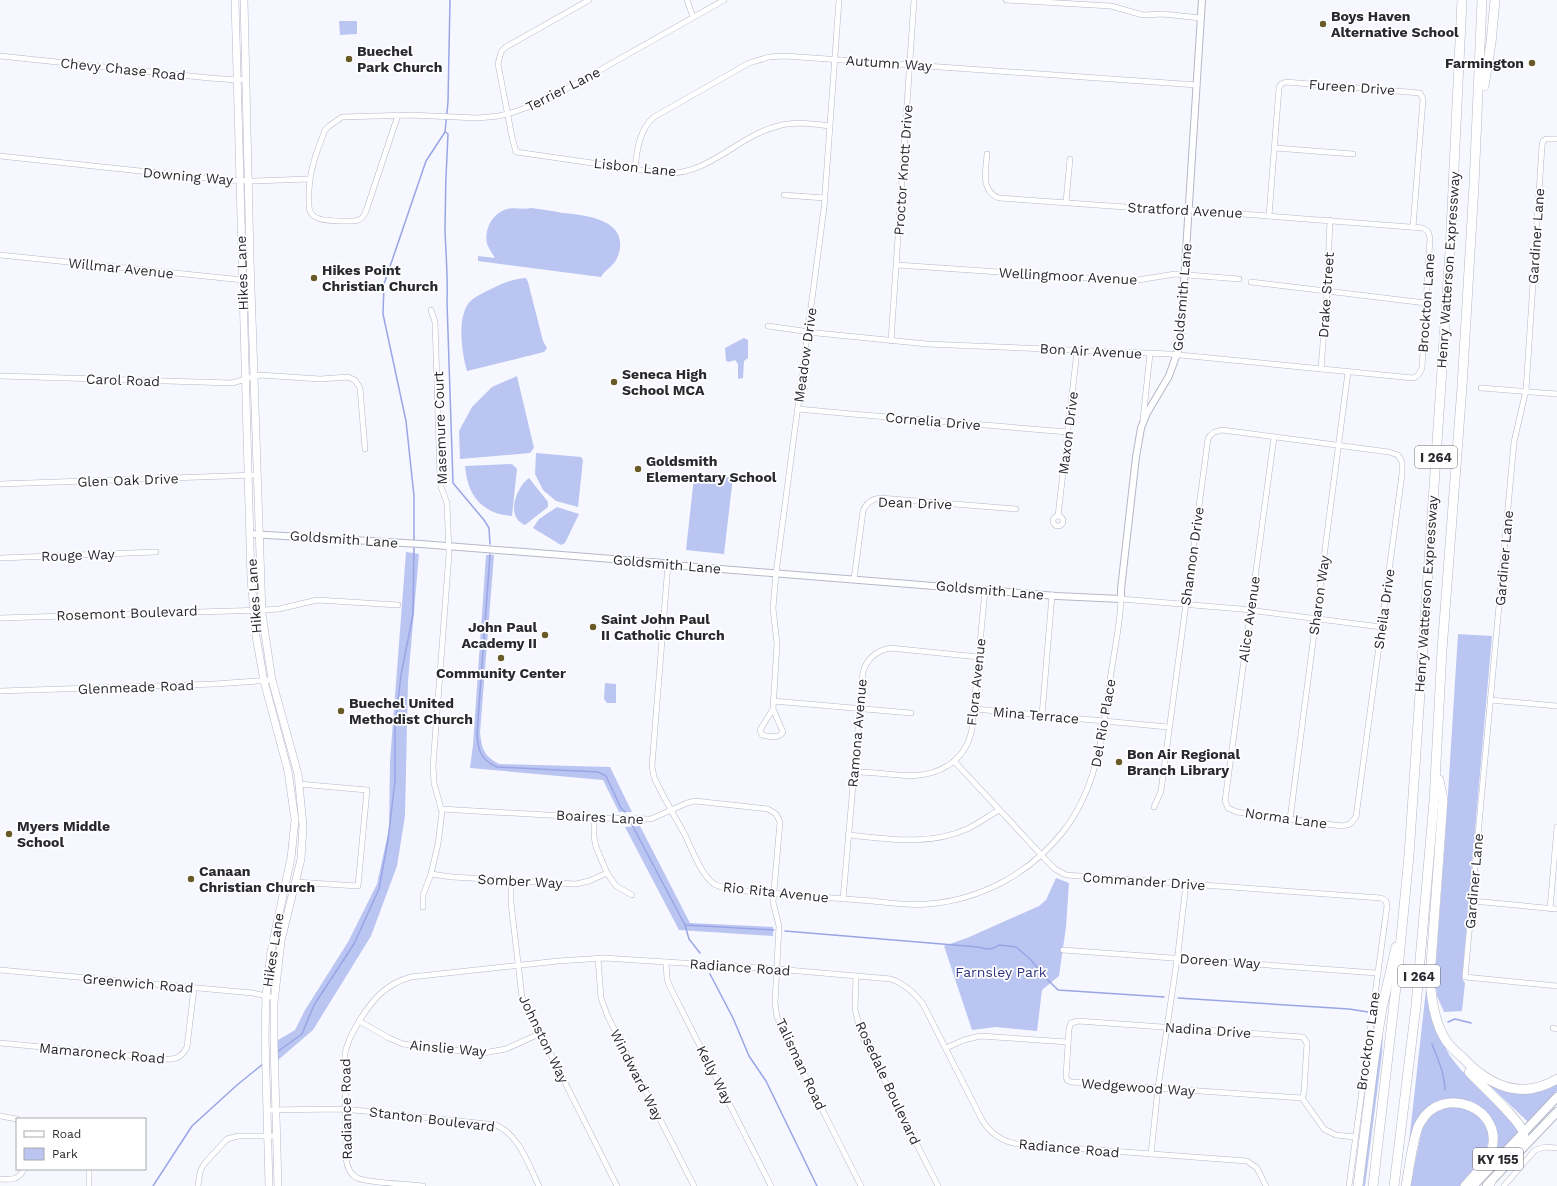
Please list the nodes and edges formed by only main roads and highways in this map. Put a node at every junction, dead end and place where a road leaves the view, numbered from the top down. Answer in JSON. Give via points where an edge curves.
{"nodes":[{"id":1,"x":235,"y":0,"type":"edge"},
{"id":2,"x":244,"y":0,"type":"edge"},
{"id":3,"x":1482,"y":0,"type":"edge"},
{"id":4,"x":1496,"y":0,"type":"edge"},
{"id":5,"x":1461,"y":3,"type":"edge"},
{"id":6,"x":1478,"y":121,"type":"junction"},
{"id":7,"x":1437,"y":766,"type":"junction"},
{"id":8,"x":1405,"y":905,"type":"junction"},
{"id":9,"x":1453,"y":1048,"type":"junction"},
{"id":10,"x":1557,"y":1079,"type":"edge"},
{"id":11,"x":1557,"y":1097,"type":"edge"},
{"id":12,"x":1557,"y":1112,"type":"edge"},
{"id":13,"x":1523,"y":1132,"type":"junction"},
{"id":14,"x":1518,"y":1152,"type":"junction"},
{"id":15,"x":1488,"y":1185,"type":"edge"},
{"id":16,"x":269,"y":1186,"type":"edge"},
{"id":17,"x":278,"y":1186,"type":"edge"},
{"id":18,"x":1358,"y":1186,"type":"edge"},
{"id":19,"x":1373,"y":1186,"type":"edge"},
{"id":20,"x":1394,"y":1186,"type":"edge"},
{"id":21,"x":1406,"y":1186,"type":"edge"},
{"id":22,"x":1465,"y":1186,"type":"edge"},
{"id":23,"x":1473,"y":1186,"type":"edge"}],
"edges":[{"from":1,"to":16,"type":"main road","name":"Hikes Lane","via":[[253,609],[264,681],[288,770],[295,820],[292,858],[270,951],[266,996]]},
{"from":2,"to":17,"type":"main road","name":"Hikes Lane","via":[[262,610],[272,680],[293,754],[302,808],[302,843],[296,882],[281,941],[275,998]]},
{"from":3,"to":6,"type":"highway","name":"Henry Watterson Expressway","number":"I 264"},
{"from":4,"to":6,"type":"highway"},
{"from":5,"to":8,"type":"highway","name":"Henry Watterson Expressway","number":"I 264","via":[[1450,251]]},
{"from":6,"to":7,"type":"highway","name":"Henry Watterson Expressway","number":"I 264","via":[[1464,359],[1442,650]]},
{"from":7,"to":9,"type":"highway","via":[[1443,800],[1431,986],[1438,1023],[1446,1041]]},
{"from":7,"to":20,"type":"highway","name":"Henry Watterson Expressway","number":"I 264","via":[[1419,974]]},
{"from":8,"to":18,"type":"highway","via":[[1382,1008]]},
{"from":8,"to":19,"type":"highway","name":"Henry Watterson Expressway","number":"I 264"},
{"from":9,"to":10,"type":"highway","via":[[1478,1074],[1509,1089],[1531,1089]]},
{"from":9,"to":13,"type":"highway","via":[[1459,1062],[1515,1120]]},
{"from":11,"to":13,"type":"main road","number":"KY 155"},
{"from":12,"to":14,"type":"main road","number":"KY 155"},
{"from":13,"to":14,"type":"highway","via":[[1524,1141]]},
{"from":13,"to":23,"type":"main road","number":"KY 155"},
{"from":14,"to":15,"type":"main road","number":"KY 155"},
{"from":21,"to":22,"type":"highway","via":[[1418,1126],[1433,1108],[1450,1102],[1466,1104],[1476,1110],[1487,1121],[1492,1132],[1491,1150],[1487,1159]]}]}
